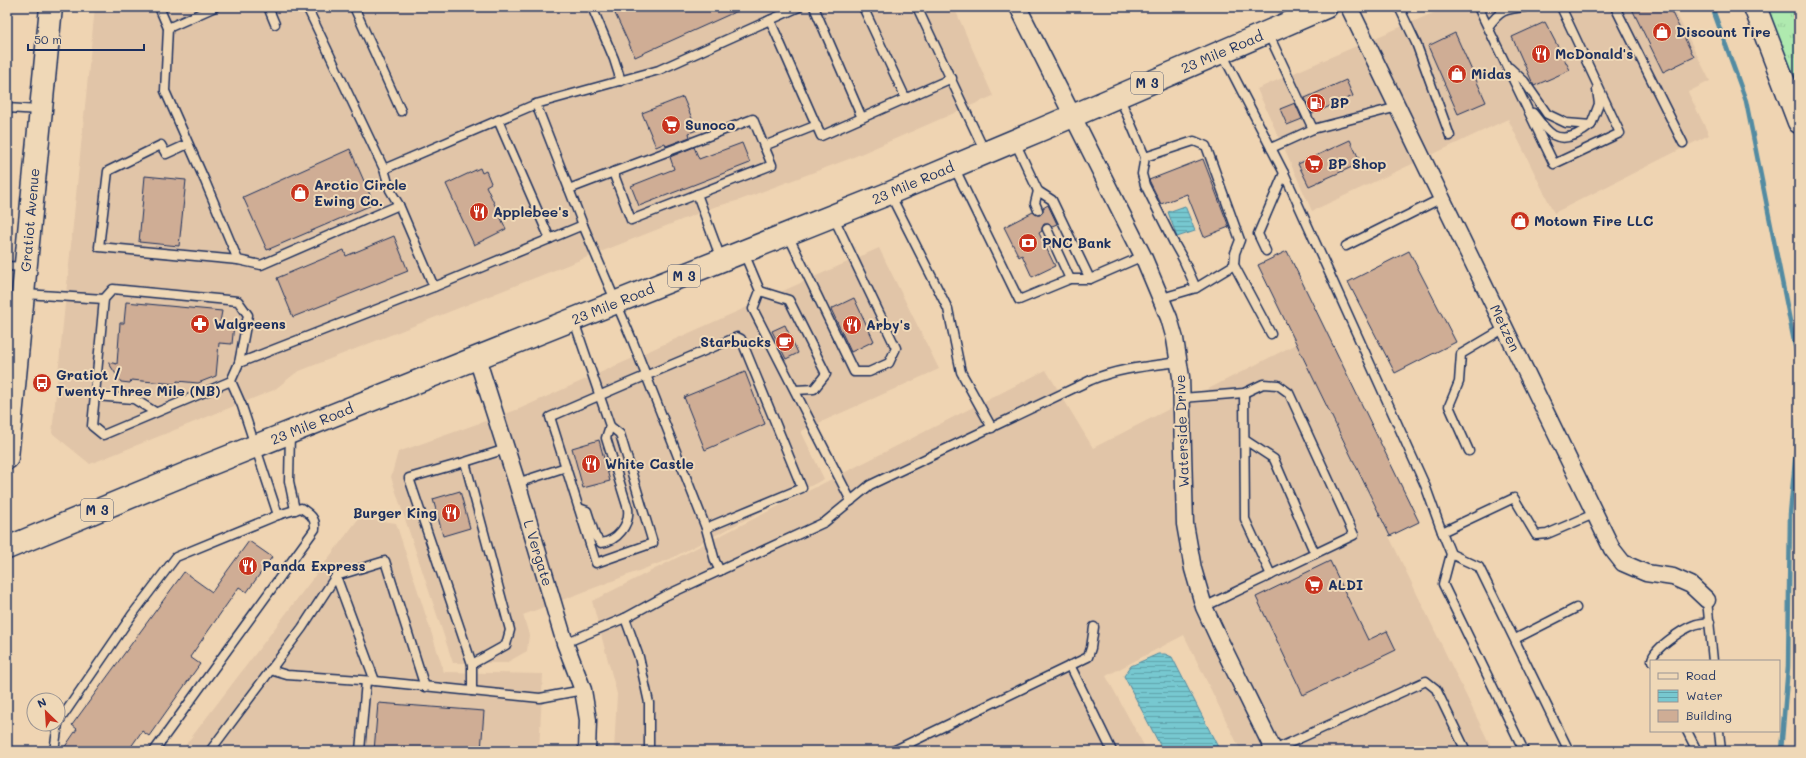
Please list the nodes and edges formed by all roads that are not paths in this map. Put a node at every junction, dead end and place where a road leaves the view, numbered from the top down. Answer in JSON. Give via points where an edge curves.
{"nodes":[{"id":1,"x":51,"y":7,"type":"edge"},
{"id":2,"x":160,"y":7,"type":"edge"},
{"id":3,"x":215,"y":7,"type":"edge"},
{"id":4,"x":268,"y":7,"type":"edge"},
{"id":5,"x":307,"y":7,"type":"edge"},
{"id":6,"x":354,"y":7,"type":"edge"},
{"id":7,"x":592,"y":7,"type":"edge"},
{"id":8,"x":799,"y":7,"type":"edge"},
{"id":9,"x":814,"y":7,"type":"edge"},
{"id":10,"x":863,"y":7,"type":"edge"},
{"id":11,"x":917,"y":7,"type":"edge"},
{"id":12,"x":1018,"y":7,"type":"edge"},
{"id":13,"x":1326,"y":7,"type":"edge"},
{"id":14,"x":1349,"y":7,"type":"edge"},
{"id":15,"x":1399,"y":7,"type":"edge"},
{"id":16,"x":1478,"y":7,"type":"edge"},
{"id":17,"x":1525,"y":7,"type":"edge"},
{"id":18,"x":1561,"y":7,"type":"edge"},
{"id":19,"x":1615,"y":7,"type":"edge"},
{"id":20,"x":1755,"y":7,"type":"edge"},
{"id":21,"x":1502,"y":9,"type":"edge"},
{"id":22,"x":770,"y":20,"type":"junction"},
{"id":23,"x":275,"y":24,"type":"dead end"},
{"id":24,"x":1488,"y":27,"type":"junction"},
{"id":25,"x":168,"y":28,"type":"junction"},
{"id":26,"x":1268,"y":32,"type":"junction"},
{"id":27,"x":1221,"y":52,"type":"junction"},
{"id":28,"x":1506,"y":63,"type":"junction"},
{"id":29,"x":952,"y":78,"type":"junction"},
{"id":30,"x":621,"y":81,"type":"junction"},
{"id":31,"x":1597,"y":84,"type":"junction"},
{"id":32,"x":1119,"y":96,"type":"junction"},
{"id":33,"x":906,"y":99,"type":"junction"},
{"id":34,"x":536,"y":104,"type":"junction"},
{"id":35,"x":1398,"y":107,"type":"junction"},
{"id":36,"x":1527,"y":107,"type":"junction"},
{"id":37,"x":7,"y":108,"type":"edge"},
{"id":38,"x":40,"y":110,"type":"junction"},
{"id":39,"x":401,"y":111,"type":"dead end"},
{"id":40,"x":1073,"y":116,"type":"junction"},
{"id":41,"x":862,"y":118,"type":"junction"},
{"id":42,"x":498,"y":120,"type":"junction"},
{"id":43,"x":1799,"y":122,"type":"edge"},
{"id":44,"x":817,"y":125,"type":"junction"},
{"id":45,"x":1591,"y":125,"type":"junction"},
{"id":46,"x":1313,"y":129,"type":"junction"},
{"id":47,"x":1450,"y":136,"type":"dead end"},
{"id":48,"x":1014,"y":141,"type":"junction"},
{"id":49,"x":1683,"y":143,"type":"dead end"},
{"id":50,"x":188,"y":144,"type":"junction"},
{"id":51,"x":764,"y":146,"type":"junction"},
{"id":52,"x":1271,"y":148,"type":"junction"},
{"id":53,"x":986,"y":152,"type":"junction"},
{"id":54,"x":1145,"y":157,"type":"junction"},
{"id":55,"x":954,"y":166,"type":"junction"},
{"id":56,"x":384,"y":169,"type":"junction"},
{"id":57,"x":613,"y":172,"type":"junction"},
{"id":58,"x":1284,"y":173,"type":"junction"},
{"id":59,"x":568,"y":189,"type":"junction"},
{"id":60,"x":1038,"y":191,"type":"junction"},
{"id":61,"x":890,"y":193,"type":"junction"},
{"id":62,"x":697,"y":194,"type":"junction"},
{"id":63,"x":1442,"y":198,"type":"junction"},
{"id":64,"x":399,"y":205,"type":"junction"},
{"id":65,"x":1038,"y":210,"type":"dead end"},
{"id":66,"x":833,"y":216,"type":"junction"},
{"id":67,"x":583,"y":226,"type":"junction"},
{"id":68,"x":1047,"y":229,"type":"dead end"},
{"id":69,"x":788,"y":235,"type":"junction"},
{"id":70,"x":550,"y":239,"type":"junction"},
{"id":71,"x":1346,"y":246,"type":"dead end"},
{"id":72,"x":1266,"y":251,"type":"dead end"},
{"id":73,"x":744,"y":252,"type":"junction"},
{"id":74,"x":1143,"y":256,"type":"junction"},
{"id":75,"x":238,"y":260,"type":"junction"},
{"id":76,"x":722,"y":260,"type":"junction"},
{"id":77,"x":1234,"y":265,"type":"junction"},
{"id":78,"x":16,"y":266,"type":"edge"},
{"id":79,"x":1070,"y":279,"type":"junction"},
{"id":80,"x":1090,"y":279,"type":"junction"},
{"id":81,"x":434,"y":287,"type":"junction"},
{"id":82,"x":1196,"y":288,"type":"junction"},
{"id":83,"x":760,"y":291,"type":"junction"},
{"id":84,"x":23,"y":294,"type":"junction"},
{"id":85,"x":1162,"y":298,"type":"junction"},
{"id":86,"x":104,"y":300,"type":"junction"},
{"id":87,"x":615,"y":303,"type":"junction"},
{"id":88,"x":574,"y":320,"type":"junction"},
{"id":89,"x":1505,"y":328,"type":"junction"},
{"id":90,"x":1271,"y":334,"type":"dead end"},
{"id":91,"x":477,"y":358,"type":"junction"},
{"id":92,"x":1179,"y":362,"type":"junction"},
{"id":93,"x":239,"y":363,"type":"junction"},
{"id":94,"x":646,"y":375,"type":"junction"},
{"id":95,"x":231,"y":381,"type":"junction"},
{"id":96,"x":795,"y":390,"type":"junction"},
{"id":97,"x":1244,"y":393,"type":"junction"},
{"id":98,"x":599,"y":395,"type":"junction"},
{"id":99,"x":95,"y":396,"type":"junction"},
{"id":100,"x":1182,"y":398,"type":"junction"},
{"id":101,"x":156,"y":412,"type":"junction"},
{"id":102,"x":610,"y":426,"type":"junction"},
{"id":103,"x":992,"y":428,"type":"junction"},
{"id":104,"x":290,"y":433,"type":"junction"},
{"id":105,"x":1245,"y":440,"type":"junction"},
{"id":106,"x":255,"y":447,"type":"junction"},
{"id":107,"x":506,"y":449,"type":"junction"},
{"id":108,"x":1469,"y":451,"type":"dead end"},
{"id":109,"x":7,"y":458,"type":"edge"},
{"id":110,"x":465,"y":462,"type":"junction"},
{"id":111,"x":566,"y":467,"type":"junction"},
{"id":112,"x":517,"y":482,"type":"junction"},
{"id":113,"x":851,"y":501,"type":"junction"},
{"id":114,"x":579,"y":508,"type":"junction"},
{"id":115,"x":295,"y":510,"type":"junction"},
{"id":116,"x":1594,"y":514,"type":"junction"},
{"id":117,"x":278,"y":515,"type":"junction"},
{"id":118,"x":706,"y":528,"type":"junction"},
{"id":119,"x":1442,"y":532,"type":"junction"},
{"id":120,"x":7,"y":548,"type":"edge"},
{"id":121,"x":1315,"y":554,"type":"junction"},
{"id":122,"x":1451,"y":554,"type":"junction"},
{"id":123,"x":720,"y":571,"type":"junction"},
{"id":124,"x":1271,"y":575,"type":"junction"},
{"id":125,"x":336,"y":576,"type":"junction"},
{"id":126,"x":1707,"y":600,"type":"joint"},
{"id":127,"x":1204,"y":607,"type":"junction"},
{"id":128,"x":1576,"y":608,"type":"dead end"},
{"id":129,"x":625,"y":618,"type":"junction"},
{"id":130,"x":1710,"y":622,"type":"junction"},
{"id":131,"x":1094,"y":627,"type":"dead end"},
{"id":132,"x":1515,"y":639,"type":"junction"},
{"id":133,"x":566,"y":643,"type":"junction"},
{"id":134,"x":1652,"y":660,"type":"edge"},
{"id":135,"x":1713,"y":660,"type":"edge"},
{"id":136,"x":472,"y":664,"type":"junction"},
{"id":137,"x":1070,"y":665,"type":"junction"},
{"id":138,"x":270,"y":670,"type":"junction"},
{"id":139,"x":370,"y":681,"type":"junction"},
{"id":140,"x":426,"y":686,"type":"junction"},
{"id":141,"x":583,"y":690,"type":"junction"},
{"id":142,"x":472,"y":691,"type":"junction"},
{"id":143,"x":66,"y":712,"type":"edge"},
{"id":144,"x":57,"y":732,"type":"edge"},
{"id":145,"x":1688,"y":732,"type":"edge"},
{"id":146,"x":1719,"y":732,"type":"edge"},
{"id":147,"x":54,"y":751,"type":"edge"},
{"id":148,"x":154,"y":751,"type":"edge"},
{"id":149,"x":210,"y":751,"type":"edge"},
{"id":150,"x":360,"y":751,"type":"edge"},
{"id":151,"x":587,"y":751,"type":"edge"},
{"id":152,"x":649,"y":751,"type":"edge"},
{"id":153,"x":893,"y":751,"type":"edge"},
{"id":154,"x":1112,"y":751,"type":"edge"},
{"id":155,"x":1274,"y":751,"type":"edge"},
{"id":156,"x":1466,"y":751,"type":"edge"},
{"id":157,"x":1524,"y":751,"type":"edge"},
{"id":158,"x":1568,"y":751,"type":"edge"},
{"id":159,"x":1697,"y":751,"type":"edge"},
{"id":160,"x":1721,"y":751,"type":"edge"}],
"edges":[{"from":1,"to":38,"type":"main road","name":"Gratiot Avenue"},
{"from":2,"to":25,"type":"lane"},
{"from":3,"to":25,"type":"lane"},
{"from":4,"to":23,"type":"lane"},
{"from":5,"to":56,"type":"lane"},
{"from":6,"to":39,"type":"lane"},
{"from":7,"to":30,"type":"lane"},
{"from":8,"to":22,"type":"lane"},
{"from":9,"to":41,"type":"lane"},
{"from":10,"to":33,"type":"lane"},
{"from":11,"to":29,"type":"lane"},
{"from":12,"to":40,"type":"street","name":"Waterside Drive"},
{"from":13,"to":26,"type":"main road","name":"23 Mile Road","number":"M 3"},
{"from":14,"to":35,"type":"street","name":"Metzen"},
{"from":15,"to":47,"type":"lane","via":[[1416,44]]},
{"from":16,"to":24,"type":"lane"},
{"from":17,"to":21,"type":"lane"},
{"from":18,"to":31,"type":"lane"},
{"from":19,"to":49,"type":"lane"},
{"from":20,"to":43,"type":"main road"},
{"from":21,"to":24,"type":"lane"},
{"from":22,"to":30,"type":"lane","via":[[658,70]]},
{"from":22,"to":44,"type":"lane"},
{"from":24,"to":28,"type":"lane"},
{"from":25,"to":50,"type":"lane","via":[[164,91]]},
{"from":26,"to":27,"type":"main road","name":"23 Mile Road","number":"M 3"},
{"from":26,"to":46,"type":"lane"},
{"from":27,"to":32,"type":"main road","name":"23 Mile Road","number":"M 3"},
{"from":27,"to":52,"type":"lane"},
{"from":28,"to":36,"type":"lane"},
{"from":28,"to":45,"type":"lane","via":[[1524,81],[1547,114],[1566,123]]},
{"from":29,"to":33,"type":"lane"},
{"from":29,"to":53,"type":"lane"},
{"from":30,"to":34,"type":"lane"},
{"from":31,"to":36,"type":"lane","via":[[1620,133],[1554,164]]},
{"from":31,"to":45,"type":"lane","via":[[1599,104]]},
{"from":32,"to":40,"type":"main road","name":"23 Mile Road","number":"M 3"},
{"from":32,"to":54,"type":"lane"},
{"from":33,"to":41,"type":"lane"},
{"from":34,"to":42,"type":"lane"},
{"from":34,"to":59,"type":"lane"},
{"from":35,"to":46,"type":"lane"},
{"from":35,"to":63,"type":"street","name":"Metzen"},
{"from":36,"to":45,"type":"lane","via":[[1553,135],[1569,138]]},
{"from":37,"to":38,"type":"lane"},
{"from":38,"to":78,"type":"main road","name":"Gratiot Avenue"},
{"from":40,"to":48,"type":"main road","name":"23 Mile Road","number":"M 3"},
{"from":40,"to":74,"type":"street","name":"Waterside Drive"},
{"from":41,"to":44,"type":"lane","via":[[821,136]]},
{"from":42,"to":56,"type":"lane"},
{"from":42,"to":70,"type":"lane"},
{"from":44,"to":51,"type":"lane"},
{"from":46,"to":52,"type":"lane"},
{"from":48,"to":53,"type":"main road","name":"23 Mile Road","number":"M 3"},
{"from":48,"to":60,"type":"lane"},
{"from":50,"to":75,"type":"lane"},
{"from":50,"to":75,"type":"lane","via":[[166,154],[161,145],[108,171],[99,247]]},
{"from":51,"to":57,"type":"lane","via":[[753,119]]},
{"from":51,"to":62,"type":"lane","via":[[772,165]]},
{"from":52,"to":58,"type":"lane"},
{"from":53,"to":55,"type":"main road","name":"23 Mile Road","number":"M 3"},
{"from":54,"to":77,"type":"lane","via":[[1194,141],[1206,146],[1240,240]]},
{"from":54,"to":82,"type":"lane","via":[[1142,174],[1145,185]]},
{"from":55,"to":61,"type":"main road","name":"23 Mile Road","number":"M 3"},
{"from":55,"to":79,"type":"lane","via":[[1019,300]]},
{"from":56,"to":64,"type":"lane","via":[[390,190]]},
{"from":57,"to":59,"type":"lane"},
{"from":57,"to":62,"type":"lane","via":[[632,220]]},
{"from":58,"to":72,"type":"lane","via":[[1258,234]]},
{"from":58,"to":119,"type":"lane","via":[[1425,486]]},
{"from":59,"to":67,"type":"lane"},
{"from":60,"to":65,"type":"lane","via":[[1035,203]]},
{"from":60,"to":80,"type":"lane","via":[[1052,200]]},
{"from":61,"to":66,"type":"main road","name":"23 Mile Road","number":"M 3"},
{"from":61,"to":103,"type":"lane","via":[[948,309],[961,372]]},
{"from":62,"to":76,"type":"lane"},
{"from":63,"to":71,"type":"lane"},
{"from":63,"to":89,"type":"street","name":"Metzen"},
{"from":64,"to":75,"type":"lane","via":[[261,264]]},
{"from":64,"to":81,"type":"lane"},
{"from":66,"to":69,"type":"main road","name":"23 Mile Road","number":"M 3"},
{"from":66,"to":69,"type":"lane","via":[[896,348],[889,363],[869,372],[854,372]]},
{"from":67,"to":70,"type":"lane"},
{"from":67,"to":87,"type":"lane"},
{"from":68,"to":79,"type":"lane"},
{"from":69,"to":73,"type":"main road","name":"23 Mile Road","number":"M 3"},
{"from":70,"to":81,"type":"lane"},
{"from":73,"to":76,"type":"main road","name":"23 Mile Road","number":"M 3"},
{"from":73,"to":83,"type":"lane"},
{"from":74,"to":80,"type":"lane"},
{"from":74,"to":85,"type":"street","name":"Waterside Drive"},
{"from":76,"to":87,"type":"main road","name":"23 Mile Road","number":"M 3"},
{"from":77,"to":82,"type":"lane"},
{"from":77,"to":90,"type":"lane"},
{"from":78,"to":84,"type":"main road","name":"Gratiot Avenue"},
{"from":79,"to":80,"type":"lane"},
{"from":81,"to":93,"type":"lane"},
{"from":82,"to":85,"type":"lane"},
{"from":83,"to":96,"type":"lane","via":[[753,309]]},
{"from":83,"to":96,"type":"lane","via":[[788,300],[826,374],[814,389]]},
{"from":84,"to":86,"type":"lane"},
{"from":84,"to":109,"type":"main road","name":"Gratiot Avenue"},
{"from":85,"to":92,"type":"street","name":"Waterside Drive"},
{"from":86,"to":93,"type":"lane","via":[[113,289],[238,301],[248,315]]},
{"from":86,"to":99,"type":"lane"},
{"from":87,"to":88,"type":"main road","name":"23 Mile Road","number":"M 3"},
{"from":87,"to":94,"type":"lane"},
{"from":88,"to":91,"type":"main road","name":"23 Mile Road","number":"M 3"},
{"from":88,"to":98,"type":"lane"},
{"from":89,"to":108,"type":"lane","via":[[1461,354],[1459,382],[1449,406]]},
{"from":89,"to":116,"type":"street","name":"Metzen"},
{"from":91,"to":104,"type":"main road","name":"23 Mile Road","number":"M 3"},
{"from":91,"to":107,"type":"street","name":"L Vergate"},
{"from":92,"to":100,"type":"street","name":"Waterside Drive"},
{"from":92,"to":103,"type":"lane","via":[[1105,374]]},
{"from":93,"to":95,"type":"lane"},
{"from":94,"to":98,"type":"lane"},
{"from":94,"to":118,"type":"lane"},
{"from":94,"to":118,"type":"lane","via":[[737,336],[742,339],[802,488]]},
{"from":95,"to":101,"type":"lane"},
{"from":95,"to":106,"type":"lane"},
{"from":96,"to":113,"type":"lane"},
{"from":97,"to":100,"type":"lane"},
{"from":97,"to":105,"type":"lane"},
{"from":97,"to":121,"type":"lane","via":[[1264,384],[1278,385],[1289,393],[1354,535]]},
{"from":98,"to":102,"type":"lane"},
{"from":98,"to":111,"type":"lane","via":[[550,417]]},
{"from":99,"to":101,"type":"lane","via":[[134,399]]},
{"from":99,"to":101,"type":"lane","via":[[92,426],[103,435]]},
{"from":100,"to":127,"type":"street","name":"Waterside Drive","via":[[1185,524],[1193,569]]},
{"from":102,"to":114,"type":"lane","via":[[606,438],[628,509],[627,524],[612,539],[601,543],[595,536],[587,512]]},
{"from":102,"to":114,"type":"lane","via":[[620,434],[653,543],[596,563]]},
{"from":103,"to":113,"type":"lane","via":[[870,485]]},
{"from":104,"to":106,"type":"main road","name":"23 Mile Road","number":"M 3"},
{"from":104,"to":115,"type":"lane","via":[[290,492]]},
{"from":105,"to":121,"type":"lane","via":[[1274,459]]},
{"from":105,"to":124,"type":"lane","via":[[1246,519]]},
{"from":106,"to":117,"type":"lane"},
{"from":106,"to":120,"type":"main road","name":"23 Mile Road","number":"M 3"},
{"from":107,"to":110,"type":"lane"},
{"from":107,"to":112,"type":"street","name":"L Vergate"},
{"from":110,"to":136,"type":"lane","via":[[510,630],[506,645]]},
{"from":110,"to":136,"type":"lane","via":[[410,478]]},
{"from":111,"to":112,"type":"lane"},
{"from":111,"to":114,"type":"lane"},
{"from":112,"to":133,"type":"street","name":"L Vergate"},
{"from":113,"to":123,"type":"lane","via":[[825,522]]},
{"from":115,"to":117,"type":"lane"},
{"from":115,"to":148,"type":"lane","via":[[301,508],[311,515],[316,523],[315,529]]},
{"from":116,"to":119,"type":"lane","via":[[1547,534],[1536,536],[1514,498]]},
{"from":116,"to":126,"type":"street","name":"Metzen","via":[[1612,549],[1623,563],[1646,573],[1673,577],[1691,584]]},
{"from":117,"to":143,"type":"lane","via":[[176,557],[132,615]]},
{"from":118,"to":123,"type":"lane"},
{"from":119,"to":122,"type":"lane"},
{"from":121,"to":124,"type":"lane"},
{"from":122,"to":132,"type":"lane","via":[[1479,567]]},
{"from":122,"to":157,"type":"lane","via":[[1443,584]]},
{"from":123,"to":129,"type":"lane"},
{"from":124,"to":127,"type":"lane"},
{"from":125,"to":138,"type":"lane","via":[[302,628]]},
{"from":125,"to":139,"type":"lane"},
{"from":125,"to":140,"type":"lane","via":[[384,561]]},
{"from":126,"to":130,"type":"lane"},
{"from":127,"to":155,"type":"street","name":"Waterside Drive"},
{"from":128,"to":132,"type":"lane"},
{"from":129,"to":133,"type":"lane"},
{"from":129,"to":152,"type":"lane","via":[[639,657],[649,703]]},
{"from":130,"to":134,"type":"lane","via":[[1696,624],[1681,631],[1653,654]]},
{"from":130,"to":135,"type":"lane"},
{"from":131,"to":137,"type":"lane","via":[[1088,657]]},
{"from":132,"to":158,"type":"lane"},
{"from":133,"to":141,"type":"street","name":"L Vergate"},
{"from":136,"to":142,"type":"lane"},
{"from":137,"to":153,"type":"lane"},
{"from":137,"to":154,"type":"lane"},
{"from":138,"to":139,"type":"lane","via":[[287,675]]},
{"from":138,"to":149,"type":"lane"},
{"from":139,"to":140,"type":"lane"},
{"from":139,"to":150,"type":"lane"},
{"from":140,"to":142,"type":"lane"},
{"from":141,"to":142,"type":"lane","via":[[540,698]]},
{"from":141,"to":151,"type":"street","name":"L Vergate","via":[[588,720]]},
{"from":144,"to":147,"type":"lane"},
{"from":145,"to":159,"type":"lane"},
{"from":146,"to":160,"type":"lane"},
{"from":155,"to":156,"type":"lane","via":[[1426,681],[1436,689]]}]}
